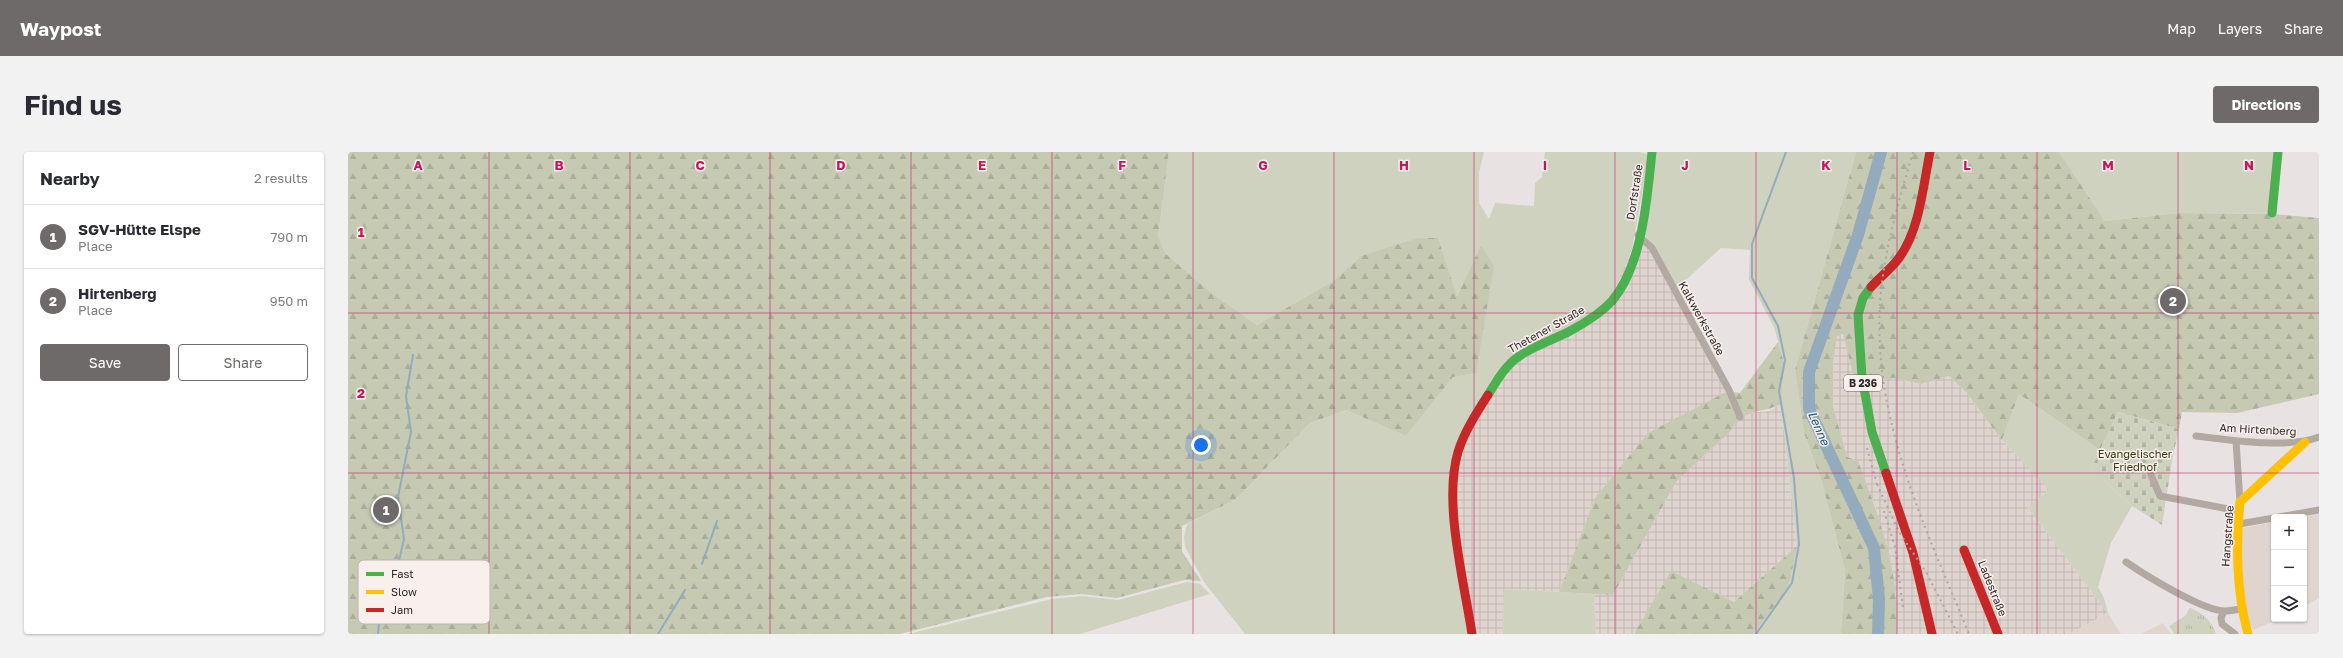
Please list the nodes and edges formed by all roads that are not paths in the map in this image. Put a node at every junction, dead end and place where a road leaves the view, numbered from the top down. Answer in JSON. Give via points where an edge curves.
{"nodes":[{"id":1,"x":1652,"y":152,"type":"edge"},
{"id":2,"x":1930,"y":152,"type":"edge"},
{"id":3,"x":2278,"y":152,"type":"edge"},
{"id":4,"x":2272,"y":213,"type":"dead end"},
{"id":5,"x":1638,"y":235,"type":"junction"},
{"id":6,"x":1740,"y":417,"type":"dead end"},
{"id":7,"x":2196,"y":436,"type":"dead end"},
{"id":8,"x":2319,"y":437,"type":"edge"},
{"id":9,"x":2236,"y":441,"type":"junction"},
{"id":10,"x":2305,"y":442,"type":"junction"},
{"id":11,"x":2151,"y":475,"type":"dead end"},
{"id":12,"x":2240,"y":507,"type":"junction"},
{"id":13,"x":2319,"y":510,"type":"edge"},
{"id":14,"x":2296,"y":514,"type":"edge"},
{"id":15,"x":2271,"y":519,"type":"edge"},
{"id":16,"x":2239,"y":524,"type":"junction"},
{"id":17,"x":1964,"y":550,"type":"dead end"},
{"id":18,"x":2126,"y":562,"type":"dead end"},
{"id":19,"x":2240,"y":609,"type":"junction"},
{"id":20,"x":2224,"y":611,"type":"junction"},
{"id":21,"x":1931,"y":629,"type":"edge"},
{"id":22,"x":1472,"y":634,"type":"edge"},
{"id":23,"x":1998,"y":634,"type":"edge"},
{"id":24,"x":2235,"y":634,"type":"edge"},
{"id":25,"x":2248,"y":634,"type":"edge"}],
"edges":[{"from":1,"to":5,"type":"street","name":"Dorfstraße"},
{"from":2,"to":21,"type":"street","number":"B 236","via":[[1907,244],[1895,262],[1866,292],[1858,315],[1862,377],[1872,432],[1913,553]]},
{"from":3,"to":4,"type":"street"},
{"from":5,"to":6,"type":"street","name":"Kalkwerkstraße","via":[[1652,248],[1729,390]]},
{"from":5,"to":22,"type":"street","name":"Thetener Straße","via":[[1631,262],[1614,299],[1598,314],[1517,357],[1508,365],[1491,388],[1460,446],[1452,476],[1452,505]]},
{"from":7,"to":9,"type":"street","name":"Am Hirtenberg"},
{"from":8,"to":10,"type":"street","name":"Am Hirtenberg"},
{"from":9,"to":10,"type":"street","name":"Am Hirtenberg"},
{"from":9,"to":12,"type":"street"},
{"from":10,"to":12,"type":"street","name":"Hangstraße"},
{"from":11,"to":12,"type":"street","via":[[2160,496]]},
{"from":12,"to":16,"type":"street","name":"Hangstraße"},
{"from":13,"to":14,"type":"street"},
{"from":15,"to":16,"type":"street"},
{"from":16,"to":19,"type":"street","name":"Hangstraße","via":[[2236,561]]},
{"from":17,"to":23,"type":"street","name":"Ladestraße"},
{"from":18,"to":20,"type":"street","via":[[2163,585],[2208,607]]},
{"from":19,"to":20,"type":"street"},
{"from":19,"to":25,"type":"street","name":"Hangstraße"},
{"from":20,"to":24,"type":"street","via":[[2222,624]]}]}
